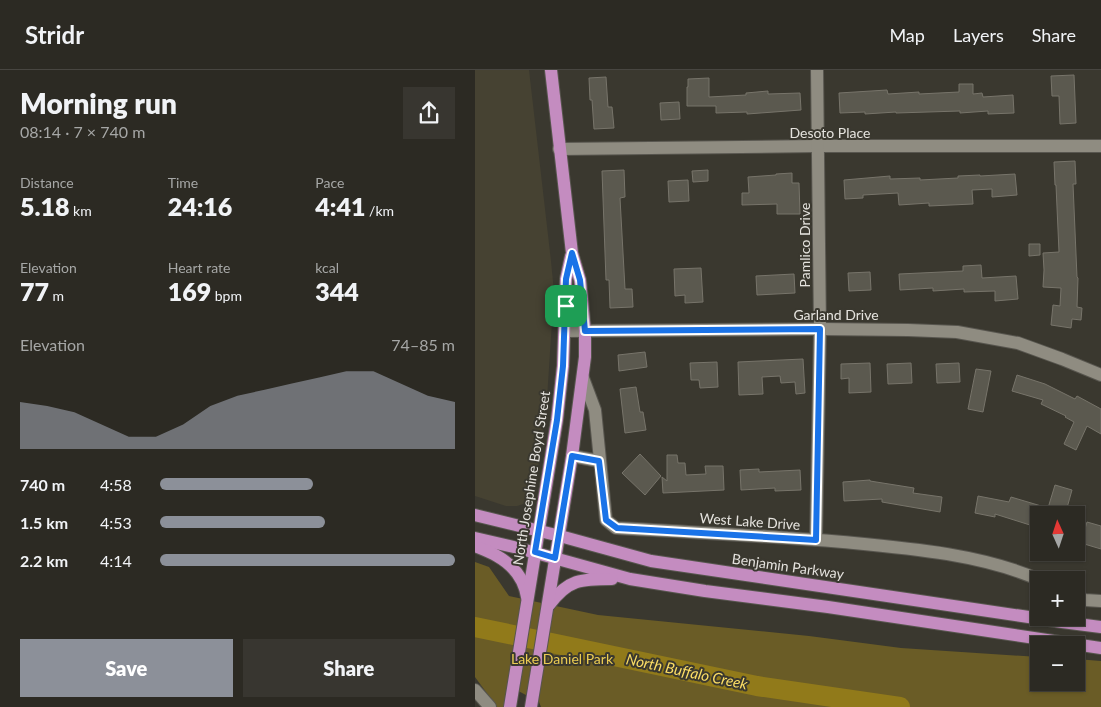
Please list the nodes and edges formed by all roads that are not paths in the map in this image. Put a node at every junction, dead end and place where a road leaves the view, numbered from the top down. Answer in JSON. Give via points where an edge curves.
{"nodes":[{"id":1,"x":551,"y":70,"type":"edge"},
{"id":2,"x":817,"y":70,"type":"edge"},
{"id":3,"x":819,"y":146,"type":"junction"},
{"id":4,"x":1101,"y":146,"type":"edge"},
{"id":5,"x":559,"y":149,"type":"junction"},
{"id":6,"x":572,"y":253,"type":"junction"},
{"id":7,"x":820,"y":329,"type":"junction"},
{"id":8,"x":585,"y":331,"type":"junction"},
{"id":9,"x":565,"y":332,"type":"junction"},
{"id":10,"x":1101,"y":375,"type":"edge"},
{"id":11,"x":583,"y":378,"type":"junction"},
{"id":12,"x":572,"y":456,"type":"junction"},
{"id":13,"x":599,"y":461,"type":"junction"},
{"id":14,"x":475,"y":515,"type":"edge"},
{"id":15,"x":539,"y":531,"type":"junction"},
{"id":16,"x":560,"y":536,"type":"junction"},
{"id":17,"x":475,"y":538,"type":"edge"},
{"id":18,"x":816,"y":540,"type":"junction"},
{"id":19,"x":475,"y":546,"type":"edge"},
{"id":20,"x":535,"y":552,"type":"junction"},
{"id":21,"x":555,"y":558,"type":"junction"},
{"id":22,"x":1030,"y":576,"type":"edge"},
{"id":23,"x":630,"y":579,"type":"junction"},
{"id":24,"x":1085,"y":600,"type":"edge"},
{"id":25,"x":1101,"y":601,"type":"edge"},
{"id":26,"x":528,"y":602,"type":"junction"},
{"id":27,"x":549,"y":605,"type":"junction"},
{"id":28,"x":1101,"y":627,"type":"edge"},
{"id":29,"x":1101,"y":648,"type":"edge"},
{"id":30,"x":475,"y":690,"type":"edge"},
{"id":31,"x":490,"y":707,"type":"edge"},
{"id":32,"x":510,"y":707,"type":"edge"},
{"id":33,"x":531,"y":707,"type":"edge"}],
"edges":[{"from":1,"to":5,"type":"main road","name":"North Josephine Boyd Street"},
{"from":2,"to":3,"type":"street","name":"Pamlico Drive"},
{"from":3,"to":4,"type":"street","name":"Desoto Place"},
{"from":3,"to":5,"type":"street","name":"Desoto Place"},
{"from":3,"to":7,"type":"street","name":"Pamlico Drive"},
{"from":5,"to":6,"type":"main road","name":"North Josephine Boyd Street"},
{"from":6,"to":8,"type":"main road","name":"North Josephine Boyd Street","via":[[580,280]]},
{"from":6,"to":9,"type":"main road","name":"North Josephine Boyd Street","via":[[566,279]]},
{"from":7,"to":8,"type":"street","name":"Garland Drive"},
{"from":7,"to":10,"type":"street","name":"Garland Drive","via":[[957,332],[1018,343]]},
{"from":7,"to":18,"type":"street","name":"Pamlico Drive"},
{"from":8,"to":9,"type":"street","name":"Garland Drive"},
{"from":8,"to":11,"type":"main road","name":"North Josephine Boyd Street"},
{"from":9,"to":15,"type":"main road","name":"North Josephine Boyd Street","via":[[557,420]]},
{"from":11,"to":12,"type":"main road","name":"North Josephine Boyd Street"},
{"from":11,"to":13,"type":"street","name":"West Lake Drive","via":[[595,410]]},
{"from":12,"to":13,"type":"street"},
{"from":12,"to":16,"type":"main road","name":"North Josephine Boyd Street"},
{"from":13,"to":18,"type":"street","name":"West Lake Drive","via":[[606,520],[617,528]]},
{"from":14,"to":15,"type":"main road","name":"Benjamin Parkway"},
{"from":15,"to":16,"type":"main road","name":"Benjamin Parkway"},
{"from":15,"to":20,"type":"main road","name":"North Josephine Boyd Street"},
{"from":16,"to":21,"type":"main road","name":"North Josephine Boyd Street"},
{"from":16,"to":28,"type":"main road","name":"Benjamin Parkway","via":[[651,561]]},
{"from":17,"to":20,"type":"main road"},
{"from":18,"to":22,"type":"street","name":"West Lake Drive","via":[[938,552]]},
{"from":19,"to":26,"type":"main road","via":[[511,566],[520,577]]},
{"from":20,"to":21,"type":"main road"},
{"from":20,"to":26,"type":"main road","name":"North Josephine Boyd Street"},
{"from":21,"to":23,"type":"main road"},
{"from":21,"to":27,"type":"main road","name":"North Josephine Boyd Street"},
{"from":23,"to":27,"type":"main road","via":[[574,582],[557,594]]},
{"from":23,"to":29,"type":"main road"},
{"from":24,"to":25,"type":"street"},
{"from":26,"to":32,"type":"main road","name":"North Josephine Boyd Street"},
{"from":27,"to":33,"type":"main road","name":"North Josephine Boyd Street"},
{"from":30,"to":31,"type":"street"}]}
